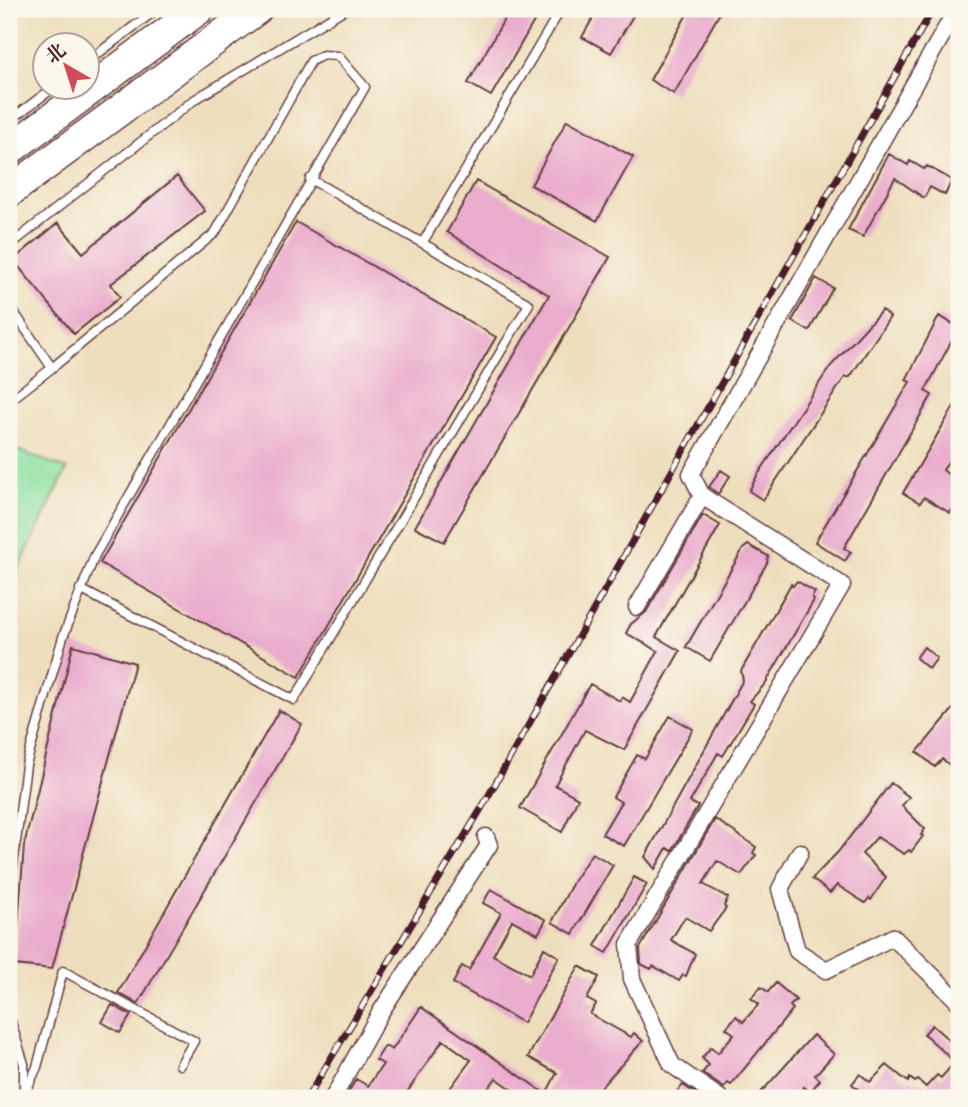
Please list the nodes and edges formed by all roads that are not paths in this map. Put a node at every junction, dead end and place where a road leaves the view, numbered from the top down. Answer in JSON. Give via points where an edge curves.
{"nodes":[{"id":1,"x":157,"y":9,"type":"edge"},
{"id":2,"x":198,"y":9,"type":"edge"},
{"id":3,"x":257,"y":9,"type":"edge"},
{"id":4,"x":345,"y":9,"type":"edge"},
{"id":5,"x":561,"y":9,"type":"edge"},
{"id":6,"x":957,"y":9,"type":"edge"},
{"id":7,"x":102,"y":50,"type":"edge"},
{"id":8,"x":34,"y":102,"type":"edge"},
{"id":9,"x":9,"y":121,"type":"edge"},
{"id":10,"x":9,"y":150,"type":"edge"},
{"id":11,"x":310,"y":179,"type":"junction"},
{"id":12,"x":9,"y":192,"type":"edge"},
{"id":13,"x":423,"y":242,"type":"junction"},
{"id":14,"x":9,"y":246,"type":"edge"},
{"id":15,"x":9,"y":305,"type":"edge"},
{"id":16,"x":17,"y":317,"type":"junction"},
{"id":17,"x":9,"y":324,"type":"edge"},
{"id":18,"x":52,"y":368,"type":"junction"},
{"id":19,"x":9,"y":401,"type":"edge"},
{"id":20,"x":702,"y":496,"type":"junction"},
{"id":21,"x":80,"y":589,"type":"junction"},
{"id":22,"x":637,"y":607,"type":"dead end"},
{"id":23,"x":486,"y":837,"type":"dead end"},
{"id":24,"x":800,"y":852,"type":"dead end"},
{"id":25,"x":9,"y":895,"type":"edge"},
{"id":26,"x":959,"y":1002,"type":"edge"},
{"id":27,"x":9,"y":1016,"type":"edge"},
{"id":28,"x":180,"y":1065,"type":"dead end"},
{"id":29,"x":25,"y":1095,"type":"edge"},
{"id":30,"x":332,"y":1098,"type":"edge"},
{"id":31,"x":720,"y":1098,"type":"edge"}],
"edges":[{"from":1,"to":7,"type":"lane"},
{"from":2,"to":10,"type":"highway"},
{"from":3,"to":12,"type":"highway"},
{"from":4,"to":14,"type":"lane","via":[[194,100]]},
{"from":5,"to":13,"type":"lane"},
{"from":6,"to":20,"type":"street","via":[[691,474]]},
{"from":8,"to":9,"type":"lane"},
{"from":11,"to":13,"type":"lane"},
{"from":11,"to":18,"type":"lane","via":[[365,87],[338,56],[323,55],[311,61],[215,233]]},
{"from":11,"to":21,"type":"lane","via":[[95,555]]},
{"from":13,"to":21,"type":"lane","via":[[529,304],[294,700]]},
{"from":15,"to":16,"type":"lane"},
{"from":16,"to":17,"type":"lane"},
{"from":16,"to":18,"type":"lane"},
{"from":18,"to":19,"type":"lane"},
{"from":20,"to":22,"type":"street"},
{"from":20,"to":31,"type":"street","via":[[842,584],[629,944],[632,979],[672,1065]]},
{"from":21,"to":25,"type":"lane","via":[[26,765]]},
{"from":23,"to":30,"type":"street","via":[[489,845],[380,1013]]},
{"from":24,"to":26,"type":"street","via":[[780,889],[797,951],[826,970],[893,937]]},
{"from":27,"to":29,"type":"lane","via":[[24,1064]]},
{"from":28,"to":29,"type":"lane","via":[[194,1041],[63,971]]}]}
